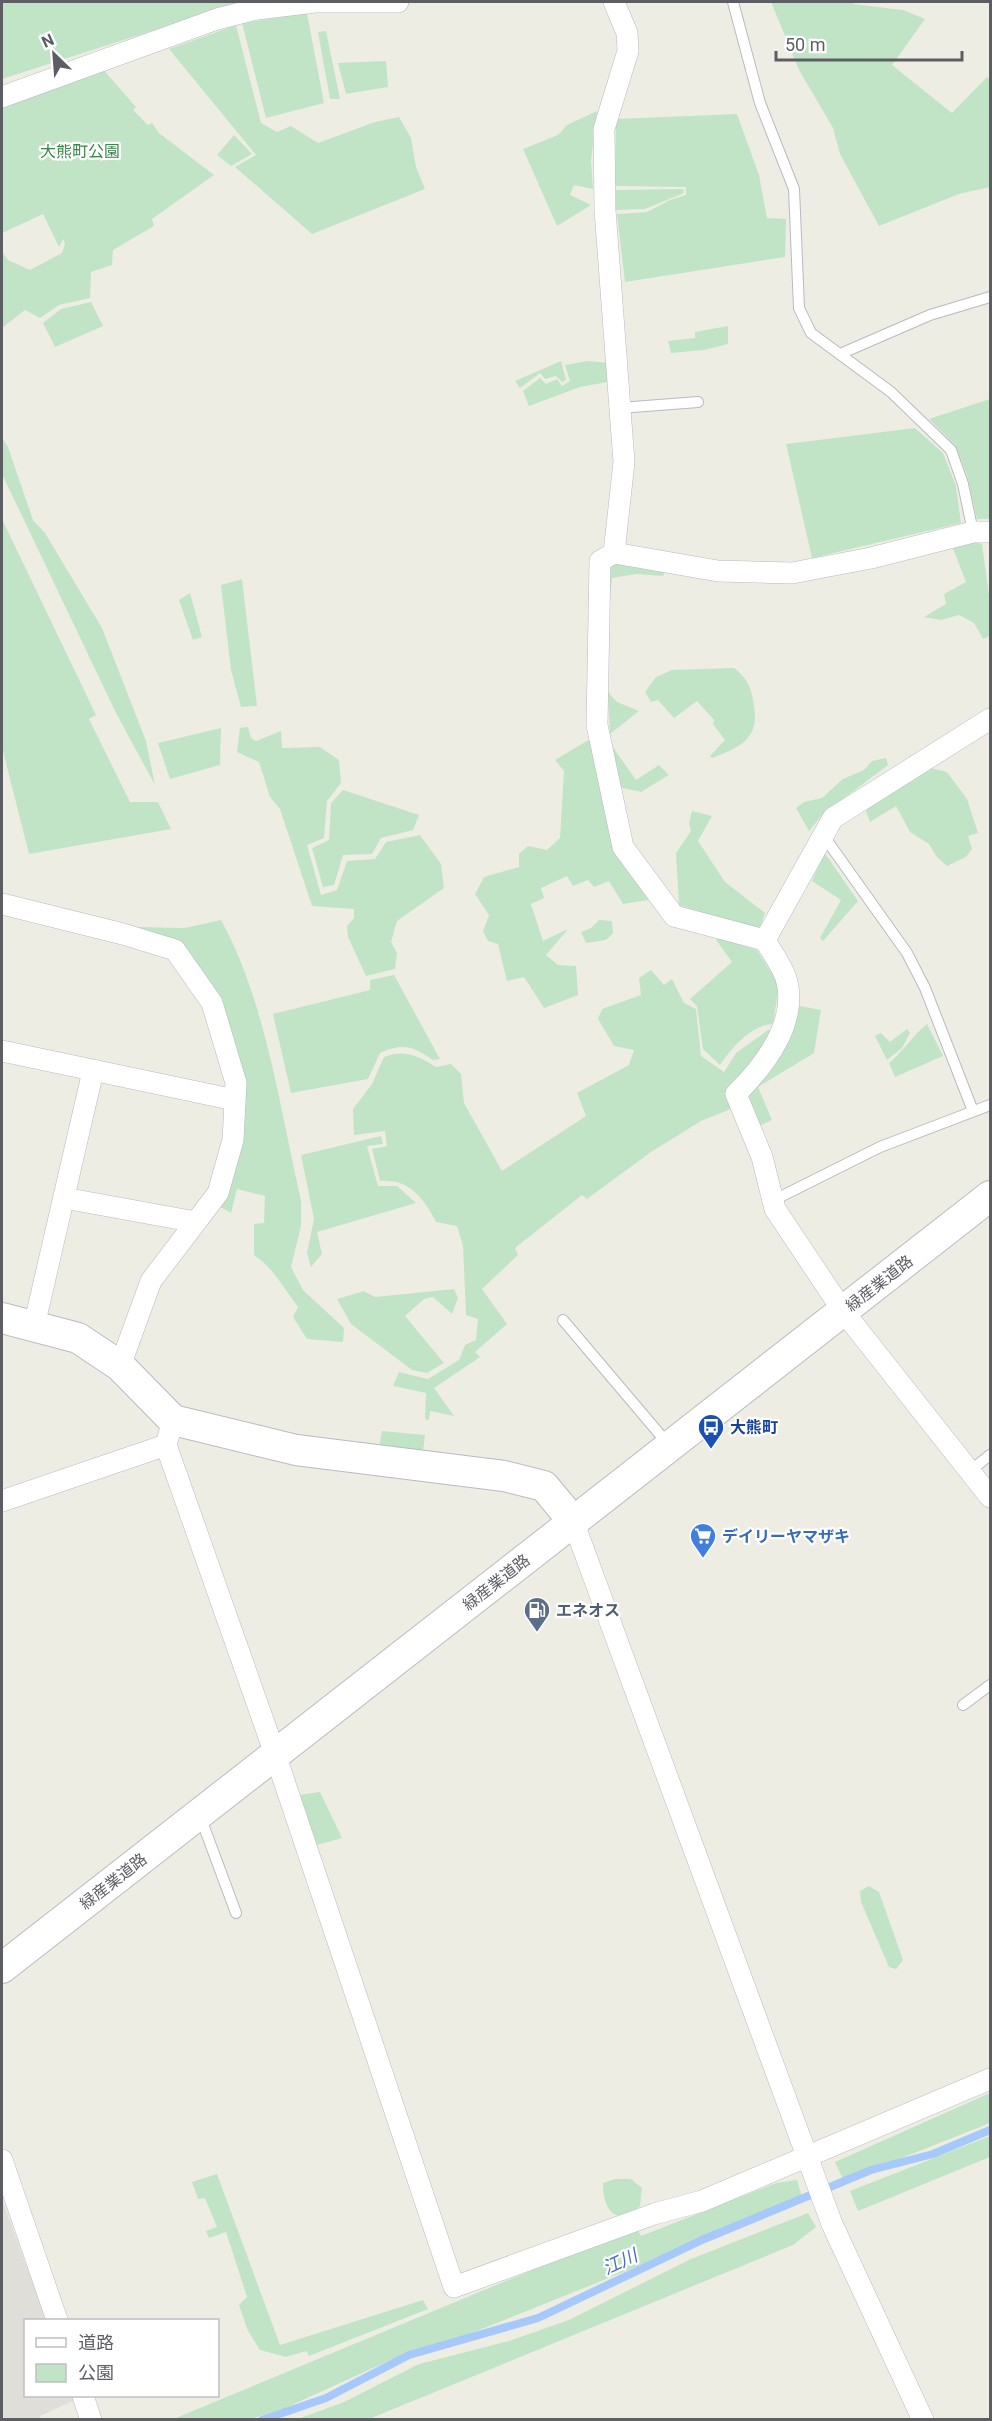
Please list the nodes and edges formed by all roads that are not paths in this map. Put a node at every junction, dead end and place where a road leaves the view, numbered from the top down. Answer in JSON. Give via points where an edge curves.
{"nodes":[{"id":1,"x":398,"y":2,"type":"edge"},
{"id":2,"x":614,"y":2,"type":"edge"},
{"id":3,"x":733,"y":2,"type":"edge"},
{"id":4,"x":2,"y":97,"type":"edge"},
{"id":5,"x":990,"y":297,"type":"edge"},
{"id":6,"x":840,"y":354,"type":"junction"},
{"id":7,"x":698,"y":402,"type":"dead end"},
{"id":8,"x":620,"y":408,"type":"junction"},
{"id":9,"x":982,"y":532,"type":"edge"},
{"id":10,"x":614,"y":553,"type":"junction"},
{"id":11,"x":990,"y":719,"type":"edge"},
{"id":12,"x":823,"y":836,"type":"junction"},
{"id":13,"x":2,"y":904,"type":"edge"},
{"id":14,"x":765,"y":940,"type":"junction"},
{"id":15,"x":2,"y":1051,"type":"edge"},
{"id":16,"x":93,"y":1071,"type":"junction"},
{"id":17,"x":235,"y":1100,"type":"junction"},
{"id":18,"x":990,"y":1105,"type":"edge"},
{"id":19,"x":973,"y":1111,"type":"junction"},
{"id":20,"x":990,"y":1196,"type":"edge"},
{"id":21,"x":64,"y":1198,"type":"junction"},
{"id":22,"x":774,"y":1200,"type":"junction"},
{"id":23,"x":196,"y":1222,"type":"junction"},
{"id":24,"x":843,"y":1311,"type":"junction"},
{"id":25,"x":2,"y":1318,"type":"edge"},
{"id":26,"x":563,"y":1320,"type":"dead end"},
{"id":27,"x":34,"y":1326,"type":"junction"},
{"id":28,"x":120,"y":1366,"type":"junction"},
{"id":29,"x":169,"y":1432,"type":"junction"},
{"id":30,"x":670,"y":1446,"type":"junction"},
{"id":31,"x":990,"y":1455,"type":"edge"},
{"id":32,"x":970,"y":1471,"type":"junction"},
{"id":33,"x":990,"y":1497,"type":"edge"},
{"id":34,"x":2,"y":1501,"type":"edge"},
{"id":35,"x":573,"y":1521,"type":"junction"},
{"id":36,"x":990,"y":1685,"type":"edge"},
{"id":37,"x":963,"y":1705,"type":"dead end"},
{"id":38,"x":275,"y":1754,"type":"junction"},
{"id":39,"x":199,"y":1813,"type":"junction"},
{"id":40,"x":236,"y":1913,"type":"dead end"},
{"id":41,"x":2,"y":1968,"type":"edge"},
{"id":42,"x":990,"y":2079,"type":"edge"},
{"id":43,"x":2,"y":2160,"type":"edge"},
{"id":44,"x":811,"y":2163,"type":"junction"},
{"id":45,"x":57,"y":2319,"type":"edge"},
{"id":46,"x":83,"y":2397,"type":"edge"},
{"id":47,"x":91,"y":2420,"type":"edge"},
{"id":48,"x":923,"y":2420,"type":"edge"}],
"edges":[{"from":1,"to":4,"type":"street","via":[[315,2],[257,9],[218,19]]},
{"from":2,"to":8,"type":"street","via":[[627,33],[628,51],[604,129],[605,210]]},
{"from":3,"to":6,"type":"lane","via":[[760,103],[794,189],[800,308],[811,333]]},
{"from":5,"to":6,"type":"lane","via":[[930,315]]},
{"from":6,"to":9,"type":"lane","via":[[891,392],[951,450]]},
{"from":7,"to":8,"type":"lane"},
{"from":8,"to":10,"type":"street","via":[[624,462]]},
{"from":9,"to":10,"type":"street","via":[[792,573],[718,571]]},
{"from":10,"to":14,"type":"street","via":[[600,561],[597,724],[623,847],[674,916]]},
{"from":11,"to":12,"type":"street","via":[[833,818]]},
{"from":12,"to":14,"type":"street"},
{"from":12,"to":19,"type":"lane","via":[[908,953]]},
{"from":13,"to":17,"type":"street","via":[[175,950],[212,1003],[236,1083]]},
{"from":14,"to":22,"type":"street","via":[[787,981],[786,1009],[772,1050],[759,1071],[736,1094],[762,1157]]},
{"from":15,"to":16,"type":"street"},
{"from":16,"to":17,"type":"street"},
{"from":16,"to":21,"type":"street"},
{"from":17,"to":23,"type":"street","via":[[233,1140],[218,1193]]},
{"from":18,"to":19,"type":"lane"},
{"from":19,"to":22,"type":"lane","via":[[880,1148]]},
{"from":20,"to":24,"type":"main road","name":"緑産業道路"},
{"from":21,"to":23,"type":"street"},
{"from":21,"to":27,"type":"street"},
{"from":22,"to":24,"type":"street","via":[[775,1209]]},
{"from":23,"to":28,"type":"street","via":[[152,1281]]},
{"from":24,"to":30,"type":"main road","name":"緑産業道路"},
{"from":24,"to":32,"type":"street"},
{"from":25,"to":27,"type":"main road"},
{"from":26,"to":30,"type":"lane"},
{"from":27,"to":28,"type":"main road","via":[[78,1338]]},
{"from":28,"to":29,"type":"main road"},
{"from":29,"to":34,"type":"street"},
{"from":29,"to":35,"type":"main road","via":[[504,1476],[544,1486]]},
{"from":29,"to":38,"type":"street"},
{"from":30,"to":35,"type":"main road","name":"緑産業道路"},
{"from":31,"to":32,"type":"lane"},
{"from":32,"to":33,"type":"street"},
{"from":35,"to":38,"type":"main road","name":"緑産業道路"},
{"from":35,"to":44,"type":"street"},
{"from":36,"to":37,"type":"lane"},
{"from":38,"to":39,"type":"main road","name":"緑産業道路"},
{"from":38,"to":44,"type":"street","via":[[454,2288],[654,2214]]},
{"from":39,"to":40,"type":"lane"},
{"from":39,"to":41,"type":"main road","name":"緑産業道路"},
{"from":42,"to":44,"type":"street"},
{"from":43,"to":45,"type":"street"},
{"from":44,"to":48,"type":"street","via":[[832,2224]]},
{"from":46,"to":47,"type":"street"}]}
